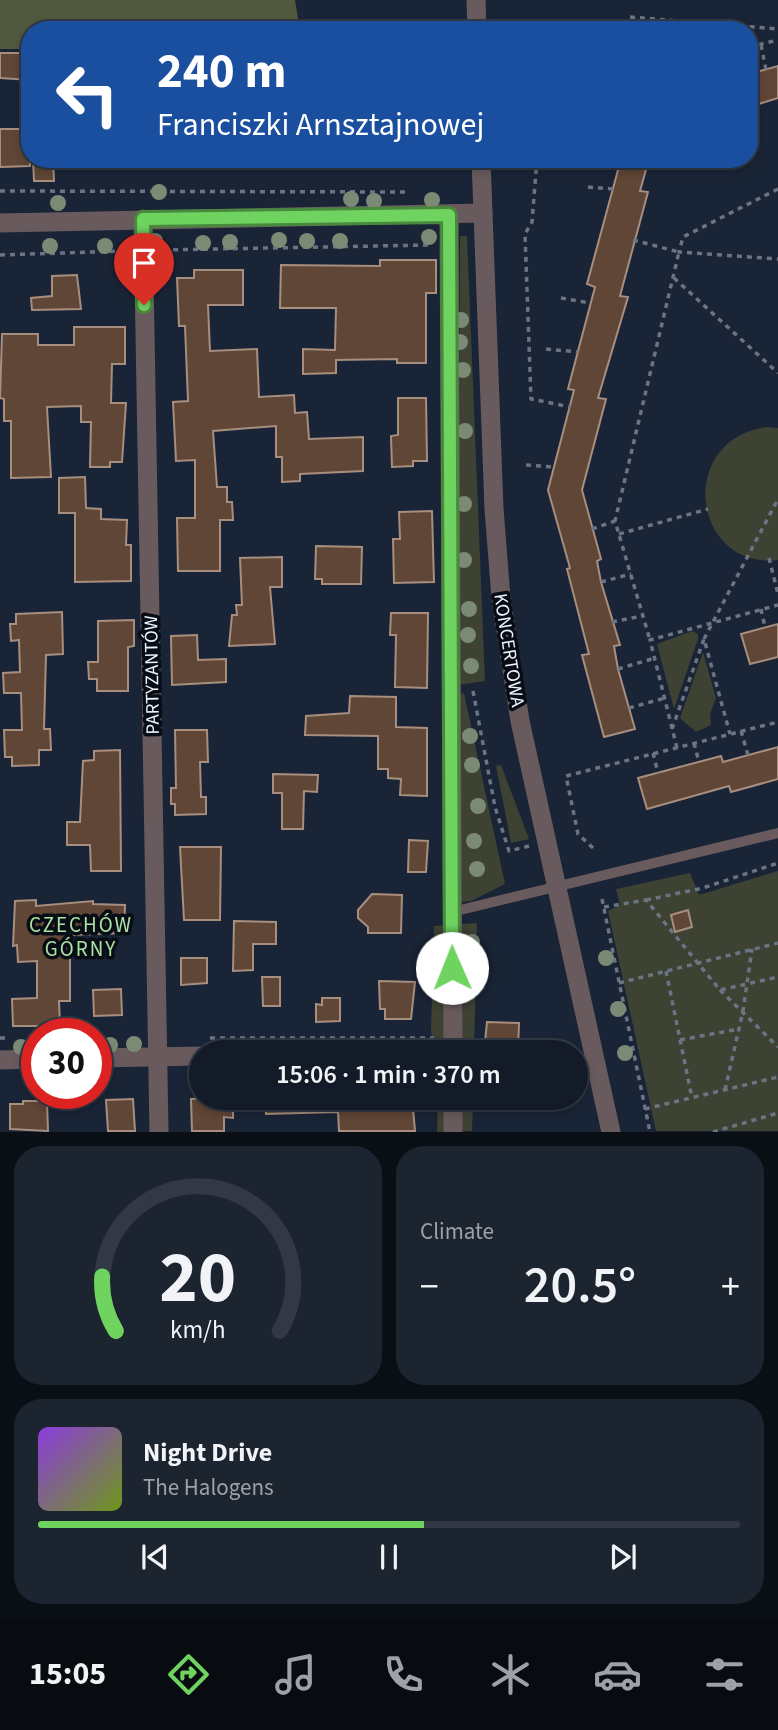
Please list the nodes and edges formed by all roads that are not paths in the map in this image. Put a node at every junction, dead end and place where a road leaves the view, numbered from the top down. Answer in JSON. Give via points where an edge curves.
{"nodes":[{"id":1,"x":475,"y":0,"type":"edge"},
{"id":2,"x":476,"y":21,"type":"edge"},
{"id":3,"x":481,"y":168,"type":"edge"},
{"id":4,"x":484,"y":214,"type":"junction"},
{"id":5,"x":449,"y":215,"type":"junction"},
{"id":6,"x":143,"y":219,"type":"junction"},
{"id":7,"x":0,"y":223,"type":"edge"},
{"id":8,"x":778,"y":833,"type":"edge"},
{"id":9,"x":557,"y":887,"type":"junction"},
{"id":10,"x":451,"y":913,"type":"junction"},
{"id":11,"x":453,"y":1040,"type":"edge"},
{"id":12,"x":189,"y":1049,"type":"edge"},
{"id":13,"x":158,"y":1056,"type":"junction"},
{"id":14,"x":112,"y":1057,"type":"edge"},
{"id":15,"x":0,"y":1059,"type":"edge"},
{"id":16,"x":21,"y":1059,"type":"edge"},
{"id":17,"x":453,"y":1110,"type":"edge"},
{"id":18,"x":159,"y":1132,"type":"edge"},
{"id":19,"x":453,"y":1132,"type":"edge"},
{"id":20,"x":611,"y":1132,"type":"edge"}],
"edges":[{"from":1,"to":2,"type":"street"},
{"from":3,"to":4,"type":"street","name":"KONCERTOWA"},
{"from":4,"to":5,"type":"street"},
{"from":4,"to":9,"type":"street","name":"KONCERTOWA","via":[[498,570],[520,721]]},
{"from":5,"to":6,"type":"street"},
{"from":5,"to":10,"type":"street"},
{"from":6,"to":7,"type":"street"},
{"from":6,"to":13,"type":"street","name":"PARTYZANTÓW"},
{"from":8,"to":9,"type":"lane"},
{"from":9,"to":10,"type":"lane"},
{"from":9,"to":20,"type":"street","name":"KONCERTOWA"},
{"from":10,"to":11,"type":"street"},
{"from":12,"to":13,"type":"street"},
{"from":13,"to":14,"type":"street"},
{"from":13,"to":18,"type":"street","name":"PARTYZANTÓW"},
{"from":15,"to":16,"type":"street"},
{"from":17,"to":19,"type":"street"}]}
